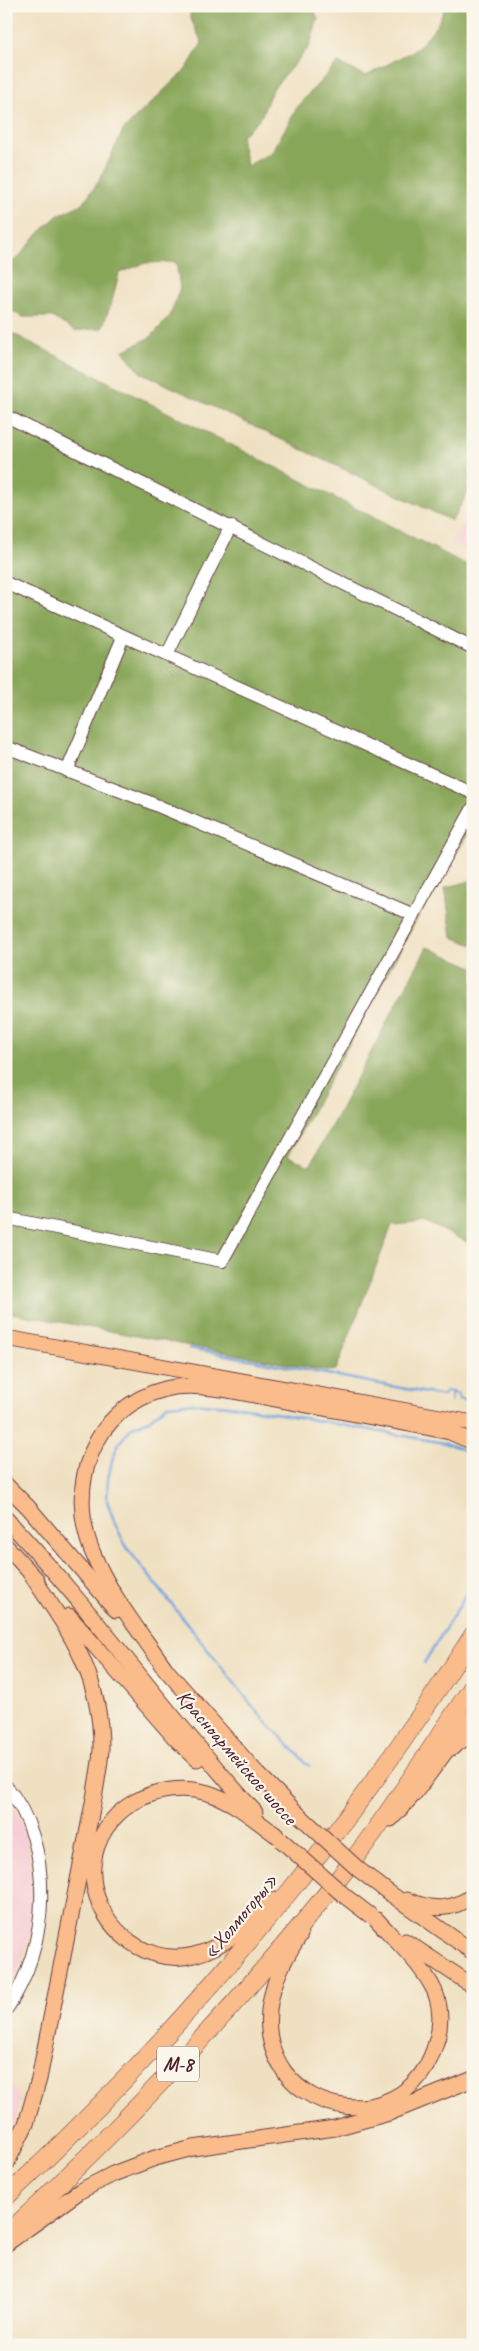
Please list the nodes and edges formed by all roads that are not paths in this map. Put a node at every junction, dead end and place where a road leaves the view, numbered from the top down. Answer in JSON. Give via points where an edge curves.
{"nodes":[{"id":1,"x":6,"y":416,"type":"edge"},
{"id":2,"x":231,"y":526,"type":"junction"},
{"id":3,"x":6,"y":583,"type":"edge"},
{"id":4,"x":123,"y":637,"type":"junction"},
{"id":5,"x":473,"y":648,"type":"edge"},
{"id":6,"x":167,"y":655,"type":"junction"},
{"id":7,"x":6,"y":747,"type":"edge"},
{"id":8,"x":67,"y":771,"type":"junction"},
{"id":9,"x":473,"y":794,"type":"edge"},
{"id":10,"x":473,"y":808,"type":"edge"},
{"id":11,"x":414,"y":914,"type":"junction"},
{"id":12,"x":6,"y":1218,"type":"edge"},
{"id":13,"x":6,"y":1338,"type":"edge"},
{"id":14,"x":473,"y":1423,"type":"edge"},
{"id":15,"x":473,"y":1442,"type":"edge"},
{"id":16,"x":6,"y":1485,"type":"edge"},
{"id":17,"x":6,"y":1519,"type":"edge"},
{"id":18,"x":6,"y":1546,"type":"edge"},
{"id":19,"x":30,"y":1573,"type":"junction"},
{"id":20,"x":473,"y":1626,"type":"edge"},
{"id":21,"x":473,"y":1635,"type":"edge"},
{"id":22,"x":454,"y":1664,"type":"junction"},
{"id":23,"x":167,"y":1671,"type":"junction"},
{"id":24,"x":473,"y":1686,"type":"edge"},
{"id":25,"x":473,"y":1715,"type":"edge"},
{"id":26,"x":473,"y":1736,"type":"edge"},
{"id":27,"x":439,"y":1761,"type":"junction"},
{"id":28,"x":6,"y":1786,"type":"edge"},
{"id":29,"x":246,"y":1803,"type":"junction"},
{"id":30,"x":279,"y":1838,"type":"junction"},
{"id":31,"x":316,"y":1859,"type":"junction"},
{"id":32,"x":340,"y":1877,"type":"junction"},
{"id":33,"x":388,"y":1892,"type":"junction"},
{"id":34,"x":473,"y":1895,"type":"edge"},
{"id":35,"x":374,"y":1918,"type":"junction"},
{"id":36,"x":473,"y":1952,"type":"edge"},
{"id":37,"x":473,"y":1986,"type":"edge"},
{"id":38,"x":6,"y":2010,"type":"edge"},
{"id":39,"x":473,"y":2079,"type":"edge"},
{"id":40,"x":6,"y":2165,"type":"edge"},
{"id":41,"x":6,"y":2197,"type":"edge"},
{"id":42,"x":6,"y":2235,"type":"edge"},
{"id":43,"x":6,"y":2244,"type":"edge"}],
"edges":[{"from":1,"to":2,"type":"street"},
{"from":2,"to":5,"type":"street"},
{"from":2,"to":6,"type":"street"},
{"from":3,"to":4,"type":"street"},
{"from":4,"to":6,"type":"street"},
{"from":4,"to":8,"type":"street"},
{"from":6,"to":9,"type":"street"},
{"from":7,"to":8,"type":"street"},
{"from":8,"to":11,"type":"street","via":[[144,800]]},
{"from":10,"to":11,"type":"street"},
{"from":11,"to":12,"type":"street","via":[[222,1261]]},
{"from":13,"to":14,"type":"main road"},
{"from":15,"to":23,"type":"main road","via":[[450,1432],[222,1389],[190,1386],[165,1389],[128,1406],[110,1423],[88,1461],[82,1485],[81,1511],[96,1560]]},
{"from":16,"to":23,"type":"main road","name":"Красноармейское шоссе","via":[[72,1557]]},
{"from":17,"to":29,"type":"main road","name":"Красноармейское шоссе","via":[[61,1580]]},
{"from":18,"to":19,"type":"main road"},
{"from":19,"to":29,"type":"main road","via":[[175,1738]]},
{"from":19,"to":40,"type":"main road","via":[[72,1636],[89,1672],[98,1710],[101,1749],[39,2079],[26,2124]]},
{"from":20,"to":22,"type":"main road"},
{"from":21,"to":22,"type":"highway","name":"«Холмогоры»","number":"М-8"},
{"from":22,"to":31,"type":"highway","name":"«Холмогоры»","number":"М-8"},
{"from":23,"to":33,"type":"main road","name":"Красноармейское шоссе","bridge":true,"via":[[255,1771],[358,1869]]},
{"from":24,"to":32,"type":"highway","number":"М-8"},
{"from":25,"to":27,"type":"main road"},
{"from":26,"to":27,"type":"main road","via":[[457,1743]]},
{"from":27,"to":32,"type":"main road"},
{"from":28,"to":38,"type":"street","via":[[27,1818],[36,1844],[40,1877],[36,1941],[28,1966]]},
{"from":29,"to":30,"type":"main road","name":"Красноармейское шоссе"},
{"from":30,"to":31,"type":"main road","via":[[241,1810],[210,1794],[187,1788],[162,1790],[140,1798],[124,1808],[109,1824],[98,1843],[93,1866],[103,1912],[133,1945],[173,1958],[194,1956],[216,1947],[238,1932]]},
{"from":30,"to":35,"type":"main road","name":"Красноармейское шоссе","bridge":true,"via":[[346,1898]]},
{"from":31,"to":41,"type":"highway","name":"«Холмогоры»","number":"М-8","via":[[192,2008],[61,2146]]},
{"from":32,"to":35,"type":"main road","via":[[282,1964],[268,2010],[272,2050],[280,2068],[315,2099],[338,2106],[383,2103],[402,2092],[427,2066],[438,2037],[440,2021],[432,1985],[415,1961]]},
{"from":32,"to":42,"type":"highway","number":"М-8","via":[[154,2091]]},
{"from":33,"to":34,"type":"main road","via":[[437,1909],[465,1902]]},
{"from":33,"to":36,"type":"main road","name":"Красноармейское шоссе"},
{"from":35,"to":37,"type":"main road","name":"Красноармейское шоссе"},
{"from":39,"to":43,"type":"main road","via":[[389,2113],[335,2128],[193,2148],[155,2158],[80,2191]]}]}
